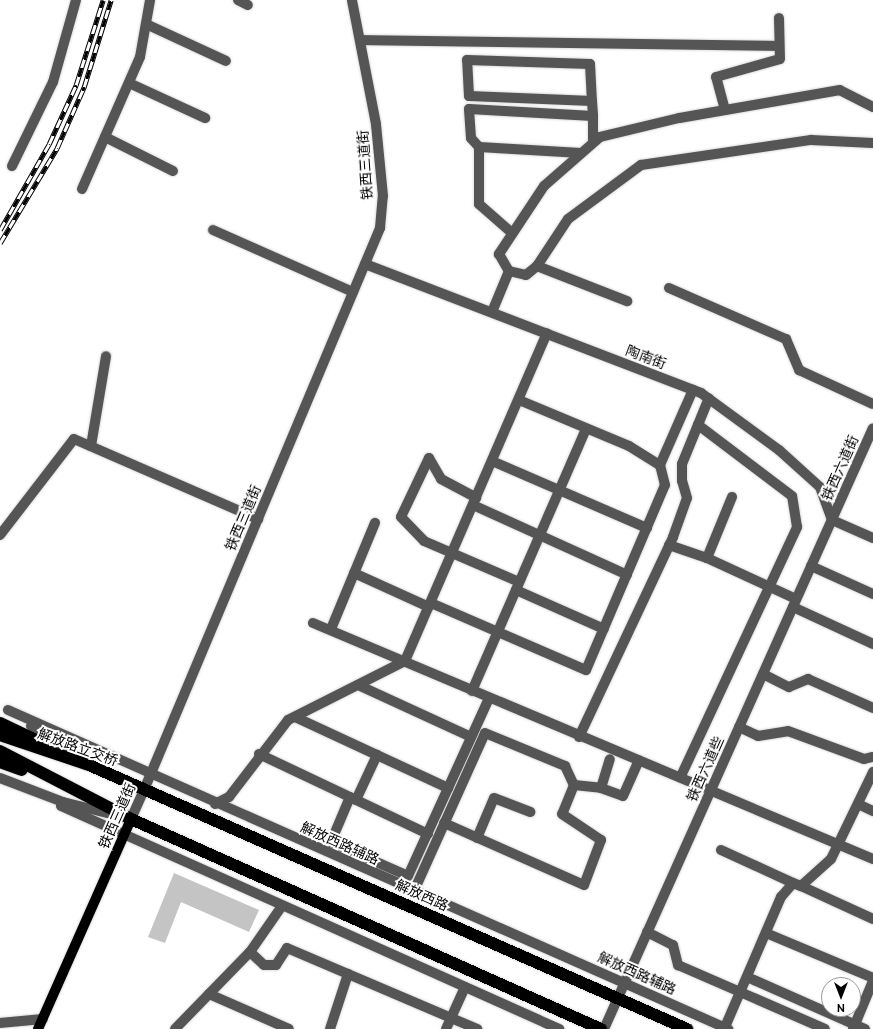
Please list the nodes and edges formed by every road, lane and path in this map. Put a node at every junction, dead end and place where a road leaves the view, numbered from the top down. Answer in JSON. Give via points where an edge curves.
{"nodes":[{"id":1,"x":76,"y":0,"type":"edge"},
{"id":2,"x":150,"y":0,"type":"edge"},
{"id":3,"x":238,"y":0,"type":"edge"},
{"id":4,"x":352,"y":0,"type":"edge"},
{"id":5,"x":248,"y":5,"type":"dead end"},
{"id":6,"x":779,"y":18,"type":"dead end"},
{"id":7,"x":146,"y":24,"type":"junction"},
{"id":8,"x":360,"y":40,"type":"junction"},
{"id":9,"x":779,"y":46,"type":"junction"},
{"id":10,"x":226,"y":61,"type":"dead end"},
{"id":11,"x":129,"y":82,"type":"junction"},
{"id":12,"x":469,"y":96,"type":"junction"},
{"id":13,"x":592,"y":101,"type":"junction"},
{"id":14,"x":873,"y":107,"type":"edge"},
{"id":15,"x":469,"y":110,"type":"junction"},
{"id":16,"x":725,"y":110,"type":"junction"},
{"id":17,"x":593,"y":116,"type":"junction"},
{"id":18,"x":205,"y":118,"type":"dead end"},
{"id":19,"x":105,"y":137,"type":"junction"},
{"id":20,"x":593,"y":142,"type":"junction"},
{"id":21,"x":873,"y":143,"type":"edge"},
{"id":22,"x":479,"y":147,"type":"junction"},
{"id":23,"x":581,"y":153,"type":"junction"},
{"id":24,"x":12,"y":166,"type":"dead end"},
{"id":25,"x":173,"y":171,"type":"dead end"},
{"id":26,"x":82,"y":189,"type":"dead end"},
{"id":27,"x":213,"y":230,"type":"dead end"},
{"id":28,"x":512,"y":233,"type":"junction"},
{"id":29,"x":365,"y":264,"type":"junction"},
{"id":30,"x":537,"y":266,"type":"junction"},
{"id":31,"x":509,"y":271,"type":"junction"},
{"id":32,"x":669,"y":288,"type":"dead end"},
{"id":33,"x":353,"y":292,"type":"junction"},
{"id":34,"x":627,"y":301,"type":"dead end"},
{"id":35,"x":492,"y":312,"type":"junction"},
{"id":36,"x":547,"y":333,"type":"junction"},
{"id":37,"x":106,"y":356,"type":"dead end"},
{"id":38,"x":693,"y":390,"type":"junction"},
{"id":39,"x":709,"y":398,"type":"junction"},
{"id":40,"x":519,"y":400,"type":"junction"},
{"id":41,"x":873,"y":404,"type":"edge"},
{"id":42,"x":698,"y":425,"type":"junction"},
{"id":43,"x":873,"y":428,"type":"edge"},
{"id":44,"x":586,"y":429,"type":"junction"},
{"id":45,"x":91,"y":446,"type":"junction"},
{"id":46,"x":492,"y":461,"type":"junction"},
{"id":47,"x":660,"y":464,"type":"junction"},
{"id":48,"x":560,"y":489,"type":"junction"},
{"id":49,"x":732,"y":497,"type":"dead end"},
{"id":50,"x":475,"y":502,"type":"junction"},
{"id":51,"x":258,"y":519,"type":"junction"},
{"id":52,"x":832,"y":520,"type":"junction"},
{"id":53,"x":375,"y":523,"type":"dead end"},
{"id":54,"x":647,"y":528,"type":"junction"},
{"id":55,"x":0,"y":535,"type":"edge"},
{"id":56,"x":540,"y":535,"type":"junction"},
{"id":57,"x":873,"y":538,"type":"edge"},
{"id":58,"x":669,"y":545,"type":"junction"},
{"id":59,"x":452,"y":554,"type":"junction"},
{"id":60,"x":707,"y":558,"type":"junction"},
{"id":61,"x":811,"y":566,"type":"junction"},
{"id":62,"x":354,"y":573,"type":"junction"},
{"id":63,"x":627,"y":575,"type":"junction"},
{"id":64,"x":518,"y":586,"type":"junction"},
{"id":65,"x":769,"y":586,"type":"junction"},
{"id":66,"x":873,"y":594,"type":"edge"},
{"id":67,"x":795,"y":603,"type":"junction"},
{"id":68,"x":430,"y":605,"type":"junction"},
{"id":69,"x":314,"y":623,"type":"dead end"},
{"id":70,"x":331,"y":628,"type":"junction"},
{"id":71,"x":604,"y":629,"type":"junction"},
{"id":72,"x":497,"y":633,"type":"junction"},
{"id":73,"x":873,"y":644,"type":"edge"},
{"id":74,"x":405,"y":661,"type":"junction"},
{"id":75,"x":763,"y":674,"type":"junction"},
{"id":76,"x":358,"y":685,"type":"junction"},
{"id":77,"x":472,"y":691,"type":"junction"},
{"id":78,"x":489,"y":698,"type":"junction"},
{"id":79,"x":4,"y":708,"type":"edge"},
{"id":80,"x":873,"y":708,"type":"edge"},
{"id":81,"x":295,"y":717,"type":"junction"},
{"id":82,"x":0,"y":723,"type":"edge"},
{"id":83,"x":739,"y":727,"type":"junction"},
{"id":84,"x":0,"y":736,"type":"edge"},
{"id":85,"x":471,"y":737,"type":"junction"},
{"id":86,"x":579,"y":737,"type":"junction"},
{"id":87,"x":0,"y":751,"type":"edge"},
{"id":88,"x":259,"y":754,"type":"junction"},
{"id":89,"x":377,"y":755,"type":"junction"},
{"id":90,"x":873,"y":757,"type":"edge"},
{"id":91,"x":610,"y":760,"type":"dead end"},
{"id":92,"x":639,"y":760,"type":"junction"},
{"id":93,"x":0,"y":762,"type":"edge"},
{"id":94,"x":88,"y":765,"type":"junction"},
{"id":95,"x":873,"y":772,"type":"edge"},
{"id":96,"x":150,"y":775,"type":"junction"},
{"id":97,"x":681,"y":776,"type":"junction"},
{"id":98,"x":0,"y":778,"type":"edge"},
{"id":99,"x":47,"y":778,"type":"junction"},
{"id":100,"x":12,"y":783,"type":"junction"},
{"id":101,"x":574,"y":785,"type":"junction"},
{"id":102,"x":448,"y":788,"type":"junction"},
{"id":103,"x":601,"y":788,"type":"junction"},
{"id":104,"x":712,"y":788,"type":"junction"},
{"id":105,"x":144,"y":790,"type":"junction"},
{"id":106,"x":353,"y":798,"type":"junction"},
{"id":107,"x":215,"y":804,"type":"junction"},
{"id":108,"x":858,"y":804,"type":"junction"},
{"id":109,"x":873,"y":811,"type":"edge"},
{"id":110,"x":530,"y":812,"type":"dead end"},
{"id":111,"x":131,"y":819,"type":"junction"},
{"id":112,"x":444,"y":823,"type":"junction"},
{"id":113,"x":428,"y":834,"type":"junction"},
{"id":114,"x":123,"y":835,"type":"junction"},
{"id":115,"x":478,"y":838,"type":"junction"},
{"id":116,"x":838,"y":844,"type":"junction"},
{"id":117,"x":721,"y":850,"type":"dead end"},
{"id":118,"x":873,"y":859,"type":"edge"},
{"id":119,"x":797,"y":885,"type":"junction"},
{"id":120,"x":414,"y":891,"type":"junction"},
{"id":121,"x":282,"y":906,"type":"junction"},
{"id":122,"x":873,"y":919,"type":"edge"},
{"id":123,"x":646,"y":932,"type":"junction"},
{"id":124,"x":766,"y":933,"type":"junction"},
{"id":125,"x":250,"y":952,"type":"junction"},
{"id":126,"x":348,"y":974,"type":"junction"},
{"id":127,"x":747,"y":977,"type":"junction"},
{"id":128,"x":873,"y":978,"type":"edge"},
{"id":129,"x":873,"y":981,"type":"edge"},
{"id":130,"x":624,"y":982,"type":"junction"},
{"id":131,"x":465,"y":987,"type":"junction"},
{"id":132,"x":741,"y":990,"type":"junction"},
{"id":133,"x":209,"y":994,"type":"junction"},
{"id":134,"x":617,"y":998,"type":"junction"},
{"id":135,"x":452,"y":1017,"type":"junction"},
{"id":136,"x":43,"y":1019,"type":"junction"},
{"id":137,"x":0,"y":1023,"type":"edge"},
{"id":138,"x":854,"y":1027,"type":"edge"},
{"id":139,"x":332,"y":1028,"type":"edge"},
{"id":140,"x":726,"y":1028,"type":"edge"},
{"id":141,"x":38,"y":1029,"type":"edge"},
{"id":142,"x":175,"y":1029,"type":"edge"},
{"id":143,"x":289,"y":1029,"type":"edge"},
{"id":144,"x":446,"y":1029,"type":"edge"},
{"id":145,"x":477,"y":1029,"type":"edge"},
{"id":146,"x":560,"y":1029,"type":"edge"},
{"id":147,"x":603,"y":1029,"type":"edge"},
{"id":148,"x":687,"y":1029,"type":"edge"},
{"id":149,"x":826,"y":1029,"type":"edge"},
{"id":150,"x":865,"y":1029,"type":"edge"}],
"edges":[{"from":1,"to":24,"type":"street","via":[[53,82]]},
{"from":2,"to":7,"type":"street"},
{"from":3,"to":5,"type":"street"},
{"from":4,"to":8,"type":"street","name":"铁西三道街"},
{"from":6,"to":9,"type":"street"},
{"from":7,"to":10,"type":"street"},
{"from":7,"to":11,"type":"street","via":[[140,57]]},
{"from":8,"to":9,"type":"street"},
{"from":8,"to":29,"type":"street","name":"铁西三道街","via":[[376,124],[384,196],[380,228]]},
{"from":9,"to":16,"type":"street","via":[[780,59],[716,77]]},
{"from":11,"to":18,"type":"street"},
{"from":11,"to":19,"type":"street"},
{"from":12,"to":13,"type":"street"},
{"from":12,"to":13,"type":"street","via":[[467,60],[590,64]]},
{"from":12,"to":15,"type":"street"},
{"from":13,"to":17,"type":"street"},
{"from":14,"to":16,"type":"street","via":[[840,90]]},
{"from":15,"to":17,"type":"street"},
{"from":15,"to":22,"type":"street","via":[[471,138]]},
{"from":16,"to":20,"type":"street","via":[[600,137]]},
{"from":17,"to":20,"type":"street"},
{"from":19,"to":25,"type":"street"},
{"from":19,"to":26,"type":"street"},
{"from":20,"to":23,"type":"street"},
{"from":21,"to":30,"type":"street","via":[[811,140],[641,165],[568,219]]},
{"from":22,"to":23,"type":"street"},
{"from":22,"to":28,"type":"street","via":[[479,204]]},
{"from":23,"to":28,"type":"street","via":[[544,186]]},
{"from":27,"to":33,"type":"street"},
{"from":28,"to":31,"type":"street","via":[[498,254]]},
{"from":29,"to":33,"type":"street","name":"铁西三道街"},
{"from":29,"to":35,"type":"street","name":"陶南街"},
{"from":30,"to":31,"type":"street","via":[[526,275]]},
{"from":30,"to":34,"type":"street"},
{"from":31,"to":35,"type":"street"},
{"from":32,"to":41,"type":"street","via":[[786,339],[799,370]]},
{"from":33,"to":51,"type":"street","name":"铁西三道街"},
{"from":35,"to":36,"type":"street","name":"陶南街"},
{"from":36,"to":38,"type":"street","name":"陶南街"},
{"from":36,"to":40,"type":"street"},
{"from":37,"to":45,"type":"street"},
{"from":38,"to":39,"type":"street","name":"陶南街"},
{"from":38,"to":47,"type":"street"},
{"from":39,"to":42,"type":"street"},
{"from":39,"to":52,"type":"street","name":"陶南街","via":[[779,450],[820,487]]},
{"from":40,"to":44,"type":"street"},
{"from":40,"to":46,"type":"street"},
{"from":42,"to":58,"type":"street","via":[[682,464],[682,481],[687,498]]},
{"from":42,"to":65,"type":"street","via":[[792,496],[797,527]]},
{"from":43,"to":52,"type":"street","name":"铁西六道街"},
{"from":44,"to":47,"type":"street","via":[[628,446]]},
{"from":44,"to":48,"type":"street"},
{"from":45,"to":51,"type":"street"},
{"from":45,"to":55,"type":"street","via":[[74,439]]},
{"from":46,"to":48,"type":"street"},
{"from":46,"to":50,"type":"street"},
{"from":47,"to":54,"type":"street","via":[[665,485]]},
{"from":48,"to":54,"type":"street"},
{"from":48,"to":56,"type":"street"},
{"from":49,"to":60,"type":"street"},
{"from":50,"to":56,"type":"street"},
{"from":50,"to":59,"type":"street"},
{"from":50,"to":59,"type":"street","via":[[441,479],[429,458],[401,517],[424,541]]},
{"from":51,"to":96,"type":"street","name":"铁西三道街"},
{"from":52,"to":57,"type":"street"},
{"from":52,"to":61,"type":"street","name":"铁西六道些"},
{"from":53,"to":62,"type":"street"},
{"from":54,"to":63,"type":"street"},
{"from":56,"to":63,"type":"street"},
{"from":56,"to":64,"type":"street"},
{"from":58,"to":60,"type":"street"},
{"from":58,"to":86,"type":"street"},
{"from":59,"to":64,"type":"street"},
{"from":59,"to":68,"type":"street"},
{"from":60,"to":65,"type":"street"},
{"from":61,"to":66,"type":"street"},
{"from":61,"to":67,"type":"street","name":"铁西六道些"},
{"from":62,"to":68,"type":"street"},
{"from":62,"to":70,"type":"street"},
{"from":63,"to":71,"type":"street"},
{"from":64,"to":71,"type":"street"},
{"from":64,"to":72,"type":"street"},
{"from":65,"to":67,"type":"street"},
{"from":65,"to":97,"type":"street"},
{"from":67,"to":73,"type":"street"},
{"from":67,"to":75,"type":"street","name":"铁西六道些"},
{"from":68,"to":72,"type":"street"},
{"from":68,"to":74,"type":"street"},
{"from":69,"to":70,"type":"street"},
{"from":70,"to":74,"type":"street"},
{"from":71,"to":72,"type":"street","via":[[586,670]]},
{"from":72,"to":77,"type":"street"},
{"from":74,"to":76,"type":"street"},
{"from":74,"to":77,"type":"street"},
{"from":75,"to":80,"type":"street","via":[[789,687],[808,679]]},
{"from":75,"to":83,"type":"street","name":"铁西六道些"},
{"from":76,"to":81,"type":"street"},
{"from":76,"to":85,"type":"street"},
{"from":77,"to":78,"type":"street"},
{"from":78,"to":85,"type":"street"},
{"from":78,"to":86,"type":"street"},
{"from":79,"to":94,"type":"street"},
{"from":79,"to":96,"type":"street","name":"解放西路辅路"},
{"from":81,"to":88,"type":"street"},
{"from":81,"to":89,"type":"street"},
{"from":82,"to":94,"type":"highway"},
{"from":83,"to":90,"type":"street","via":[[758,736],[788,731],[864,759]]},
{"from":83,"to":104,"type":"street","name":"铁西六道些"},
{"from":84,"to":94,"type":"highway","name":"解放路立交桥"},
{"from":85,"to":102,"type":"street"},
{"from":86,"to":92,"type":"street"},
{"from":87,"to":99,"type":"highway"},
{"from":88,"to":106,"type":"street"},
{"from":88,"to":107,"type":"street","via":[[229,796]]},
{"from":89,"to":102,"type":"street"},
{"from":89,"to":106,"type":"street"},
{"from":91,"to":103,"type":"street"},
{"from":92,"to":97,"type":"street"},
{"from":92,"to":103,"type":"street","via":[[623,796]]},
{"from":93,"to":99,"type":"highway"},
{"from":94,"to":105,"type":"highway","name":"解放路立交桥"},
{"from":95,"to":108,"type":"street"},
{"from":96,"to":105,"type":"street","name":"铁西三道街"},
{"from":96,"to":107,"type":"street","name":"解放西路辅路"},
{"from":97,"to":104,"type":"street"},
{"from":98,"to":100,"type":"street"},
{"from":99,"to":111,"type":"highway"},
{"from":100,"to":111,"type":"street","via":[[63,802]]},
{"from":100,"to":114,"type":"street"},
{"from":101,"to":103,"type":"street"},
{"from":101,"to":112,"type":"street","via":[[565,766],[485,733]]},
{"from":101,"to":115,"type":"street","via":[[562,814],[601,840],[584,885]]},
{"from":102,"to":113,"type":"street"},
{"from":104,"to":116,"type":"street"},
{"from":104,"to":123,"type":"street","name":"铁西六道些"},
{"from":105,"to":111,"type":"street","name":"铁西三道街"},
{"from":105,"to":134,"type":"highway","name":"解放西路"},
{"from":106,"to":113,"type":"street"},
{"from":106,"to":113,"type":"street","via":[[331,842],[408,876]]},
{"from":107,"to":120,"type":"street","name":"解放西路辅路"},
{"from":108,"to":109,"type":"street"},
{"from":108,"to":116,"type":"street"},
{"from":110,"to":115,"type":"street","via":[[494,798]]},
{"from":111,"to":114,"type":"main road","name":"铁西三道街"},
{"from":111,"to":147,"type":"highway"},
{"from":112,"to":115,"type":"street"},
{"from":112,"to":120,"type":"street"},
{"from":114,"to":121,"type":"street"},
{"from":114,"to":136,"type":"main road","name":"铁西三道街"},
{"from":116,"to":118,"type":"street"},
{"from":116,"to":119,"type":"street","via":[[831,859]]},
{"from":117,"to":119,"type":"street"},
{"from":119,"to":122,"type":"street"},
{"from":119,"to":124,"type":"street","via":[[781,897]]},
{"from":120,"to":130,"type":"street","name":"解放西路辅路"},
{"from":121,"to":125,"type":"street"},
{"from":121,"to":131,"type":"street"},
{"from":123,"to":130,"type":"street","name":"铁西六道些"},
{"from":123,"to":132,"type":"street","via":[[673,945],[678,965]]},
{"from":124,"to":127,"type":"street"},
{"from":124,"to":128,"type":"street"},
{"from":125,"to":126,"type":"street","via":[[264,965],[276,965],[287,948]]},
{"from":125,"to":133,"type":"street"},
{"from":126,"to":135,"type":"street"},
{"from":126,"to":139,"type":"street"},
{"from":127,"to":132,"type":"street"},
{"from":127,"to":138,"type":"street"},
{"from":129,"to":138,"type":"street"},
{"from":130,"to":134,"type":"street","name":"铁西六道些"},
{"from":130,"to":140,"type":"street","name":"解放西路辅路"},
{"from":131,"to":135,"type":"street"},
{"from":131,"to":146,"type":"street"},
{"from":132,"to":140,"type":"street"},
{"from":132,"to":149,"type":"street"},
{"from":133,"to":142,"type":"street"},
{"from":133,"to":143,"type":"street"},
{"from":134,"to":147,"type":"street","name":"铁西六道些"},
{"from":134,"to":148,"type":"highway","name":"解放西路"},
{"from":135,"to":144,"type":"street"},
{"from":135,"to":145,"type":"street"},
{"from":136,"to":137,"type":"street"},
{"from":136,"to":141,"type":"main road","name":"铁西三道街"},
{"from":138,"to":150,"type":"street"}]}
